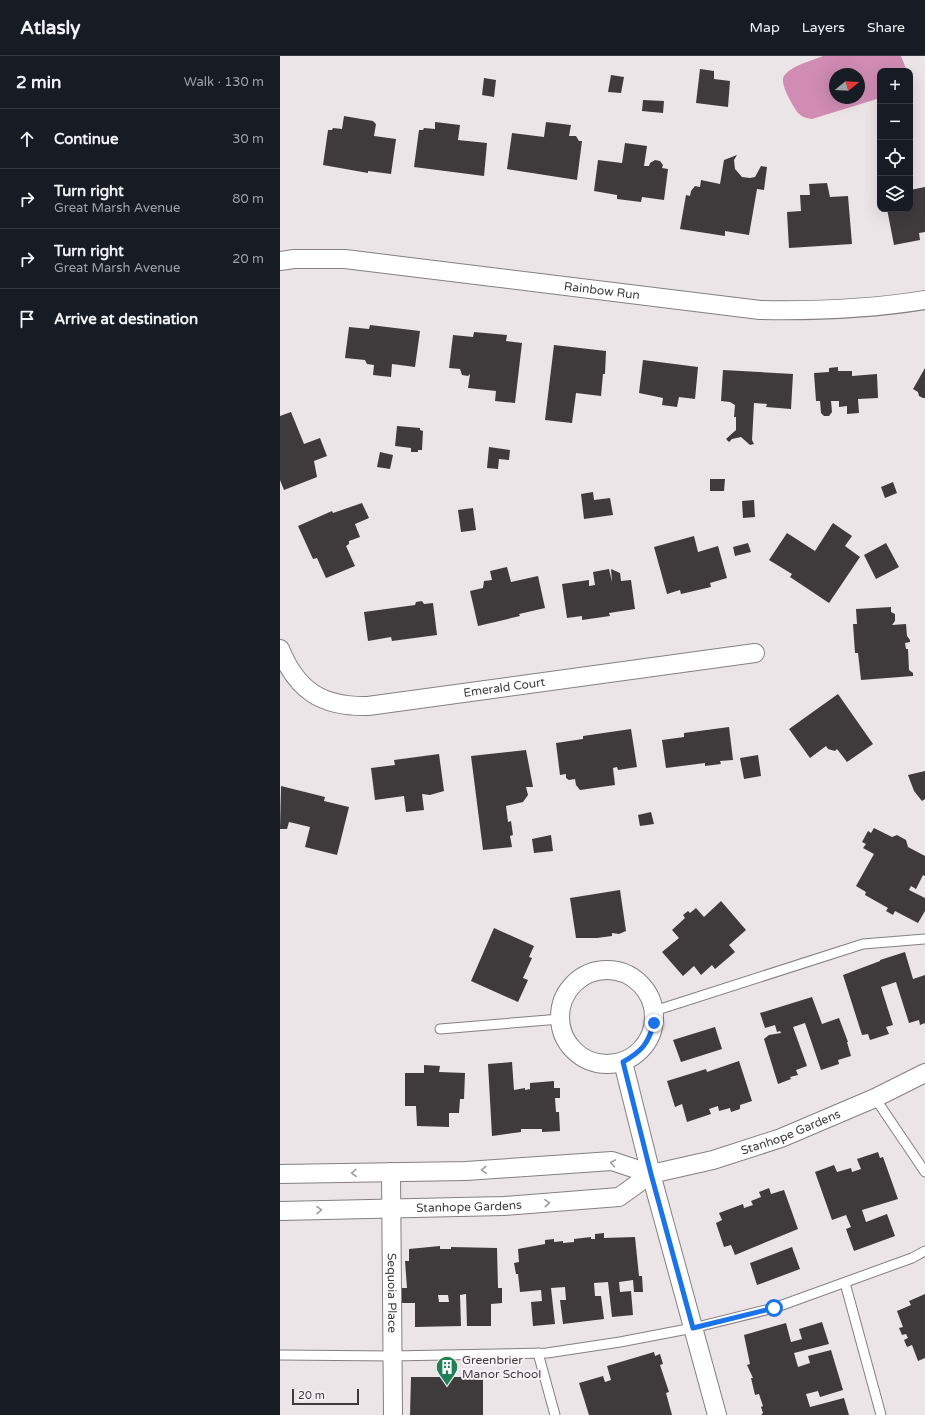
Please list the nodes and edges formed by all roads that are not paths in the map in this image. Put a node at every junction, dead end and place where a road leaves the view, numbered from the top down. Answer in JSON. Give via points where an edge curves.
{"nodes":[{"id":1,"x":280,"y":261,"type":"edge"},
{"id":2,"x":925,"y":300,"type":"edge"},
{"id":3,"x":280,"y":649,"type":"edge"},
{"id":4,"x":755,"y":653,"type":"dead end"},
{"id":5,"x":925,"y":939,"type":"edge"},
{"id":6,"x":654,"y":1011,"type":"junction"},
{"id":7,"x":560,"y":1019,"type":"junction"},
{"id":8,"x":440,"y":1029,"type":"dead end"},
{"id":9,"x":623,"y":1062,"type":"junction"},
{"id":10,"x":925,"y":1073,"type":"edge"},
{"id":11,"x":875,"y":1098,"type":"junction"},
{"id":12,"x":391,"y":1172,"type":"junction"},
{"id":13,"x":925,"y":1172,"type":"edge"},
{"id":14,"x":280,"y":1174,"type":"edge"},
{"id":15,"x":651,"y":1174,"type":"junction"},
{"id":16,"x":391,"y":1209,"type":"junction"},
{"id":17,"x":280,"y":1211,"type":"edge"},
{"id":18,"x":925,"y":1252,"type":"edge"},
{"id":19,"x":845,"y":1282,"type":"junction"},
{"id":20,"x":693,"y":1328,"type":"junction"},
{"id":21,"x":538,"y":1353,"type":"junction"},
{"id":22,"x":280,"y":1355,"type":"edge"},
{"id":23,"x":392,"y":1356,"type":"junction"},
{"id":24,"x":393,"y":1415,"type":"edge"},
{"id":25,"x":555,"y":1415,"type":"edge"},
{"id":26,"x":717,"y":1415,"type":"edge"},
{"id":27,"x":881,"y":1415,"type":"edge"}],
"edges":[{"from":1,"to":2,"type":"street","name":"Rainbow Run","via":[[345,258],[760,310],[819,311],[889,306]]},
{"from":3,"to":4,"type":"street","name":"Emerald Court","via":[[288,667],[302,685],[335,704],[352,707]]},
{"from":5,"to":6,"type":"lane","via":[[863,944]]},
{"from":6,"to":7,"type":"street","via":[[646,990],[634,978],[618,971],[600,970],[584,975],[571,986],[562,1002]]},
{"from":6,"to":9,"type":"street","via":[[654,1023],[649,1040],[638,1053]]},
{"from":7,"to":8,"type":"lane"},
{"from":7,"to":9,"type":"street","via":[[564,1036],[574,1051],[589,1060],[606,1064]]},
{"from":9,"to":15,"type":"street"},
{"from":10,"to":11,"type":"street","name":"Stanhope Gardens"},
{"from":11,"to":13,"type":"lane"},
{"from":11,"to":15,"type":"street","name":"Stanhope Gardens","via":[[781,1138],[713,1160]]},
{"from":12,"to":14,"type":"street","one_way":true},
{"from":15,"to":12,"type":"street","one_way":true,"via":[[612,1161],[466,1171]]},
{"from":12,"to":16,"type":"street","name":"Sequoia Place"},
{"from":16,"to":15,"type":"street","name":"Stanhope Gardens","one_way":true,"via":[[504,1206],[618,1196]]},
{"from":15,"to":20,"type":"street"},
{"from":17,"to":16,"type":"street","name":"Stanhope Gardens","one_way":true},
{"from":16,"to":23,"type":"street","name":"Sequoia Place"},
{"from":18,"to":19,"type":"lane"},
{"from":19,"to":20,"type":"lane","via":[[774,1308]]},
{"from":19,"to":27,"type":"lane"},
{"from":20,"to":21,"type":"lane","via":[[620,1342]]},
{"from":20,"to":26,"type":"street"},
{"from":21,"to":23,"type":"lane"},
{"from":21,"to":25,"type":"lane"},
{"from":22,"to":23,"type":"lane"},
{"from":23,"to":24,"type":"street","name":"Sequoia Place"}]}
